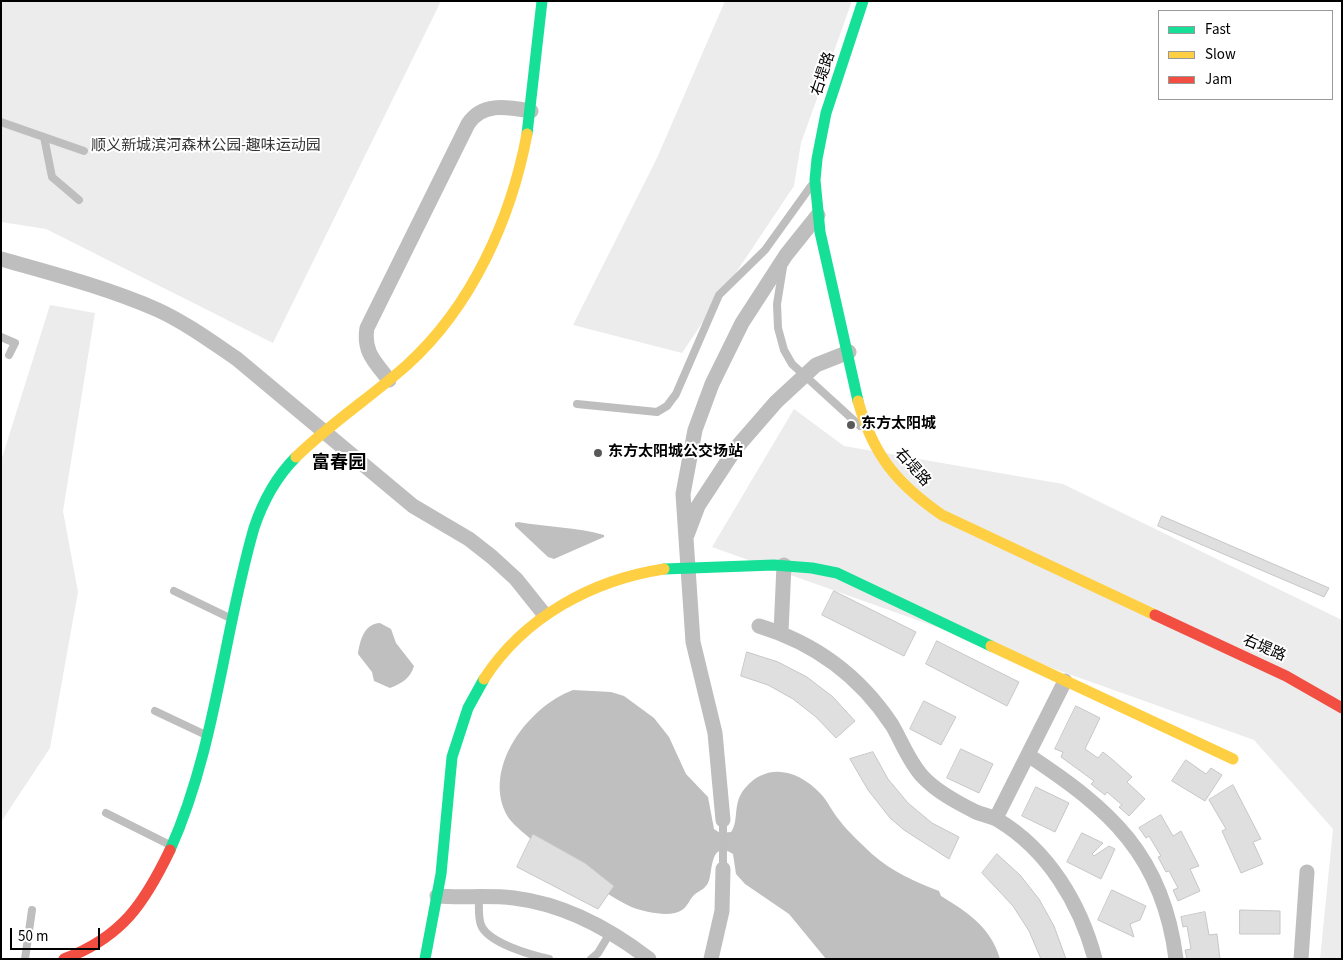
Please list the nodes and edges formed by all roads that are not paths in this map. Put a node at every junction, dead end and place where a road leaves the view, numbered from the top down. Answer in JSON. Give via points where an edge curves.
{"nodes":[{"id":1,"x":542,"y":1,"type":"edge"},
{"id":2,"x":863,"y":1,"type":"edge"},
{"id":3,"x":531,"y":111,"type":"junction"},
{"id":4,"x":1,"y":122,"type":"edge"},
{"id":5,"x":44,"y":137,"type":"junction"},
{"id":6,"x":84,"y":150,"type":"dead end"},
{"id":7,"x":815,"y":180,"type":"junction"},
{"id":8,"x":79,"y":200,"type":"dead end"},
{"id":9,"x":818,"y":215,"type":"junction"},
{"id":10,"x":786,"y":255,"type":"junction"},
{"id":11,"x":1,"y":259,"type":"edge"},
{"id":12,"x":1,"y":336,"type":"edge"},
{"id":13,"x":848,"y":352,"type":"junction"},
{"id":14,"x":9,"y":355,"type":"dead end"},
{"id":15,"x":804,"y":375,"type":"junction"},
{"id":16,"x":389,"y":380,"type":"junction"},
{"id":17,"x":577,"y":404,"type":"dead end"},
{"id":18,"x":324,"y":433,"type":"junction"},
{"id":19,"x":870,"y":434,"type":"junction"},
{"id":20,"x":685,"y":541,"type":"junction"},
{"id":21,"x":784,"y":565,"type":"junction"},
{"id":22,"x":687,"y":566,"type":"junction"},
{"id":23,"x":174,"y":591,"type":"dead end"},
{"id":24,"x":544,"y":614,"type":"junction"},
{"id":25,"x":234,"y":620,"type":"junction"},
{"id":26,"x":758,"y":626,"type":"dead end"},
{"id":27,"x":780,"y":632,"type":"junction"},
{"id":28,"x":1065,"y":681,"type":"junction"},
{"id":29,"x":1342,"y":708,"type":"edge"},
{"id":30,"x":155,"y":711,"type":"dead end"},
{"id":31,"x":210,"y":737,"type":"junction"},
{"id":32,"x":1028,"y":755,"type":"junction"},
{"id":33,"x":1233,"y":759,"type":"dead end"},
{"id":34,"x":106,"y":813,"type":"dead end"},
{"id":35,"x":996,"y":818,"type":"junction"},
{"id":36,"x":723,"y":820,"type":"joint"},
{"id":37,"x":172,"y":846,"type":"junction"},
{"id":38,"x":723,"y":869,"type":"joint"},
{"id":39,"x":1307,"y":872,"type":"dead end"},
{"id":40,"x":437,"y":896,"type":"junction"},
{"id":41,"x":478,"y":898,"type":"junction"},
{"id":42,"x":32,"y":910,"type":"dead end"},
{"id":43,"x":610,"y":933,"type":"junction"},
{"id":44,"x":24,"y":959,"type":"edge"},
{"id":45,"x":64,"y":959,"type":"edge"},
{"id":46,"x":425,"y":959,"type":"edge"},
{"id":47,"x":549,"y":959,"type":"edge"},
{"id":48,"x":591,"y":959,"type":"edge"},
{"id":49,"x":649,"y":959,"type":"edge"},
{"id":50,"x":711,"y":959,"type":"edge"},
{"id":51,"x":1094,"y":959,"type":"edge"},
{"id":52,"x":1176,"y":959,"type":"edge"},
{"id":53,"x":1300,"y":959,"type":"edge"}],
"edges":[{"from":1,"to":3,"type":"street"},
{"from":2,"to":7,"type":"street","name":"右堤路","via":[[826,118]]},
{"from":3,"to":16,"type":"street","via":[[523,158],[510,198],[477,272],[436,333]]},
{"from":3,"to":16,"type":"street","via":[[506,107],[486,109],[474,114],[468,124],[367,328],[368,354]]},
{"from":4,"to":5,"type":"lane"},
{"from":5,"to":6,"type":"lane"},
{"from":5,"to":8,"type":"lane","via":[[52,177]]},
{"from":7,"to":9,"type":"street","name":"右堤路"},
{"from":7,"to":17,"type":"lane","via":[[765,250],[719,295],[676,394],[667,406],[657,412]]},
{"from":9,"to":10,"type":"street"},
{"from":9,"to":13,"type":"street","name":"右堤路"},
{"from":10,"to":15,"type":"lane","via":[[777,304],[778,328],[784,350]]},
{"from":10,"to":20,"type":"street","via":[[742,323],[712,384],[695,430],[683,494]]},
{"from":11,"to":18,"type":"street","via":[[97,286],[160,311],[237,359]]},
{"from":12,"to":14,"type":"lane","via":[[15,343]]},
{"from":13,"to":15,"type":"street","via":[[816,365]]},
{"from":13,"to":19,"type":"street","name":"右堤路"},
{"from":15,"to":19,"type":"lane"},
{"from":15,"to":20,"type":"street","via":[[736,448],[698,506]]},
{"from":16,"to":18,"type":"street"},
{"from":18,"to":24,"type":"street","via":[[413,506],[492,556],[516,579]]},
{"from":18,"to":25,"type":"street","via":[[280,475],[265,499],[246,557]]},
{"from":19,"to":29,"type":"street","name":"右堤路","via":[[884,462],[910,493],[942,515],[1276,670]]},
{"from":20,"to":22,"type":"street"},
{"from":21,"to":22,"type":"street"},
{"from":21,"to":27,"type":"street"},
{"from":21,"to":28,"type":"street","via":[[813,566],[836,573]]},
{"from":22,"to":24,"type":"street","via":[[624,576],[594,587]]},
{"from":22,"to":36,"type":"street","via":[[693,642],[715,733]]},
{"from":23,"to":25,"type":"lane"},
{"from":24,"to":40,"type":"street","via":[[498,660],[467,709],[450,771]]},
{"from":25,"to":31,"type":"street"},
{"from":26,"to":27,"type":"street"},
{"from":27,"to":35,"type":"street","via":[[832,660],[855,678],[892,726],[922,776],[943,794],[976,812]]},
{"from":28,"to":32,"type":"street"},
{"from":28,"to":33,"type":"street"},
{"from":30,"to":31,"type":"lane"},
{"from":31,"to":37,"type":"street"},
{"from":32,"to":35,"type":"street"},
{"from":32,"to":52,"type":"street","via":[[1072,784],[1109,815],[1134,846],[1160,891],[1172,928]]},
{"from":34,"to":37,"type":"lane"},
{"from":35,"to":51,"type":"street","via":[[1029,844],[1053,870],[1073,900],[1089,936]]},
{"from":36,"to":38,"type":"lane"},
{"from":37,"to":45,"type":"street","via":[[142,903],[118,929],[94,946]]},
{"from":38,"to":50,"type":"street","via":[[722,911]]},
{"from":39,"to":53,"type":"street"},
{"from":40,"to":41,"type":"street"},
{"from":40,"to":46,"type":"street"},
{"from":41,"to":43,"type":"street","via":[[514,898],[542,904],[569,912]]},
{"from":41,"to":47,"type":"lane","via":[[480,924],[486,932],[502,942]]},
{"from":42,"to":44,"type":"lane"},
{"from":43,"to":48,"type":"lane"},
{"from":43,"to":49,"type":"street"}]}
